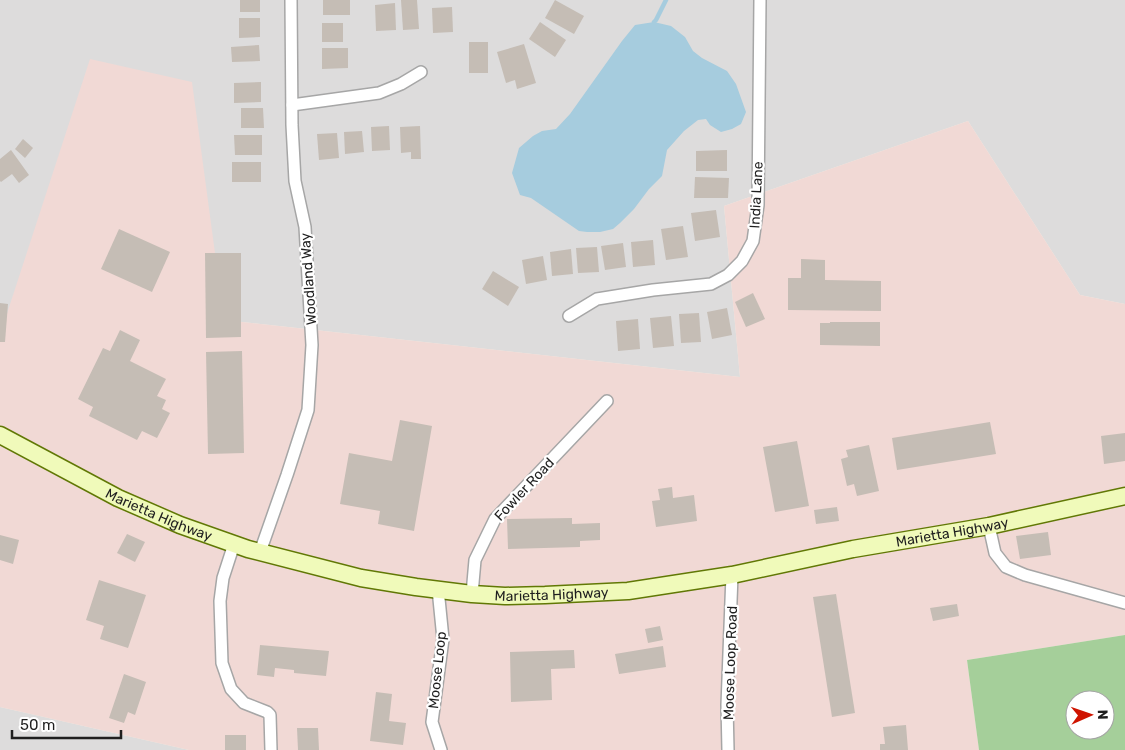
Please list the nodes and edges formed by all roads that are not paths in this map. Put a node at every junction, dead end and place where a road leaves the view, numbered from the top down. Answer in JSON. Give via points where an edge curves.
{"nodes":[{"id":1,"x":291,"y":0,"type":"edge"},
{"id":2,"x":760,"y":0,"type":"edge"},
{"id":3,"x":421,"y":72,"type":"dead end"},
{"id":4,"x":292,"y":105,"type":"junction"},
{"id":5,"x":569,"y":316,"type":"dead end"},
{"id":6,"x":607,"y":401,"type":"dead end"},
{"id":7,"x":0,"y":435,"type":"edge"},
{"id":8,"x":1125,"y":496,"type":"edge"},
{"id":9,"x":989,"y":526,"type":"junction"},
{"id":10,"x":234,"y":544,"type":"junction"},
{"id":11,"x":260,"y":552,"type":"junction"},
{"id":12,"x":732,"y":575,"type":"junction"},
{"id":13,"x":438,"y":589,"type":"junction"},
{"id":14,"x":472,"y":594,"type":"junction"},
{"id":15,"x":1125,"y":603,"type":"edge"},
{"id":16,"x":271,"y":750,"type":"edge"},
{"id":17,"x":442,"y":750,"type":"edge"},
{"id":18,"x":728,"y":750,"type":"edge"}],
"edges":[{"from":1,"to":4,"type":"street","name":"Woodland Way"},
{"from":2,"to":5,"type":"street","name":"India Lane","via":[[758,205],[753,241],[742,261],[728,275],[711,284],[597,299]]},
{"from":3,"to":4,"type":"street","via":[[379,93]]},
{"from":4,"to":11,"type":"street","name":"Woodland Way","via":[[295,181],[305,227],[312,345],[308,410]]},
{"from":6,"to":14,"type":"street","name":"Fowler Road","via":[[495,519],[475,560]]},
{"from":7,"to":10,"type":"main road","name":"Marietta Highway","via":[[118,498]]},
{"from":8,"to":9,"type":"main road","name":"Marietta Highway"},
{"from":9,"to":12,"type":"main road","name":"Marietta Highway","via":[[853,549]]},
{"from":9,"to":15,"type":"street","via":[[995,552],[1006,567]]},
{"from":10,"to":11,"type":"main road","name":"Marietta Highway"},
{"from":10,"to":16,"type":"street","via":[[223,578],[220,602],[222,663],[231,689],[244,703],[270,715]]},
{"from":11,"to":13,"type":"main road","name":"Marietta Highway","via":[[361,578]]},
{"from":12,"to":14,"type":"main road","name":"Marietta Highway","via":[[628,591],[505,596]]},
{"from":12,"to":18,"type":"street","name":"Moose Loop Road"},
{"from":13,"to":14,"type":"main road","name":"Marietta Highway"},
{"from":13,"to":17,"type":"street","name":"Moose Loop","via":[[443,639],[432,722]]}]}
